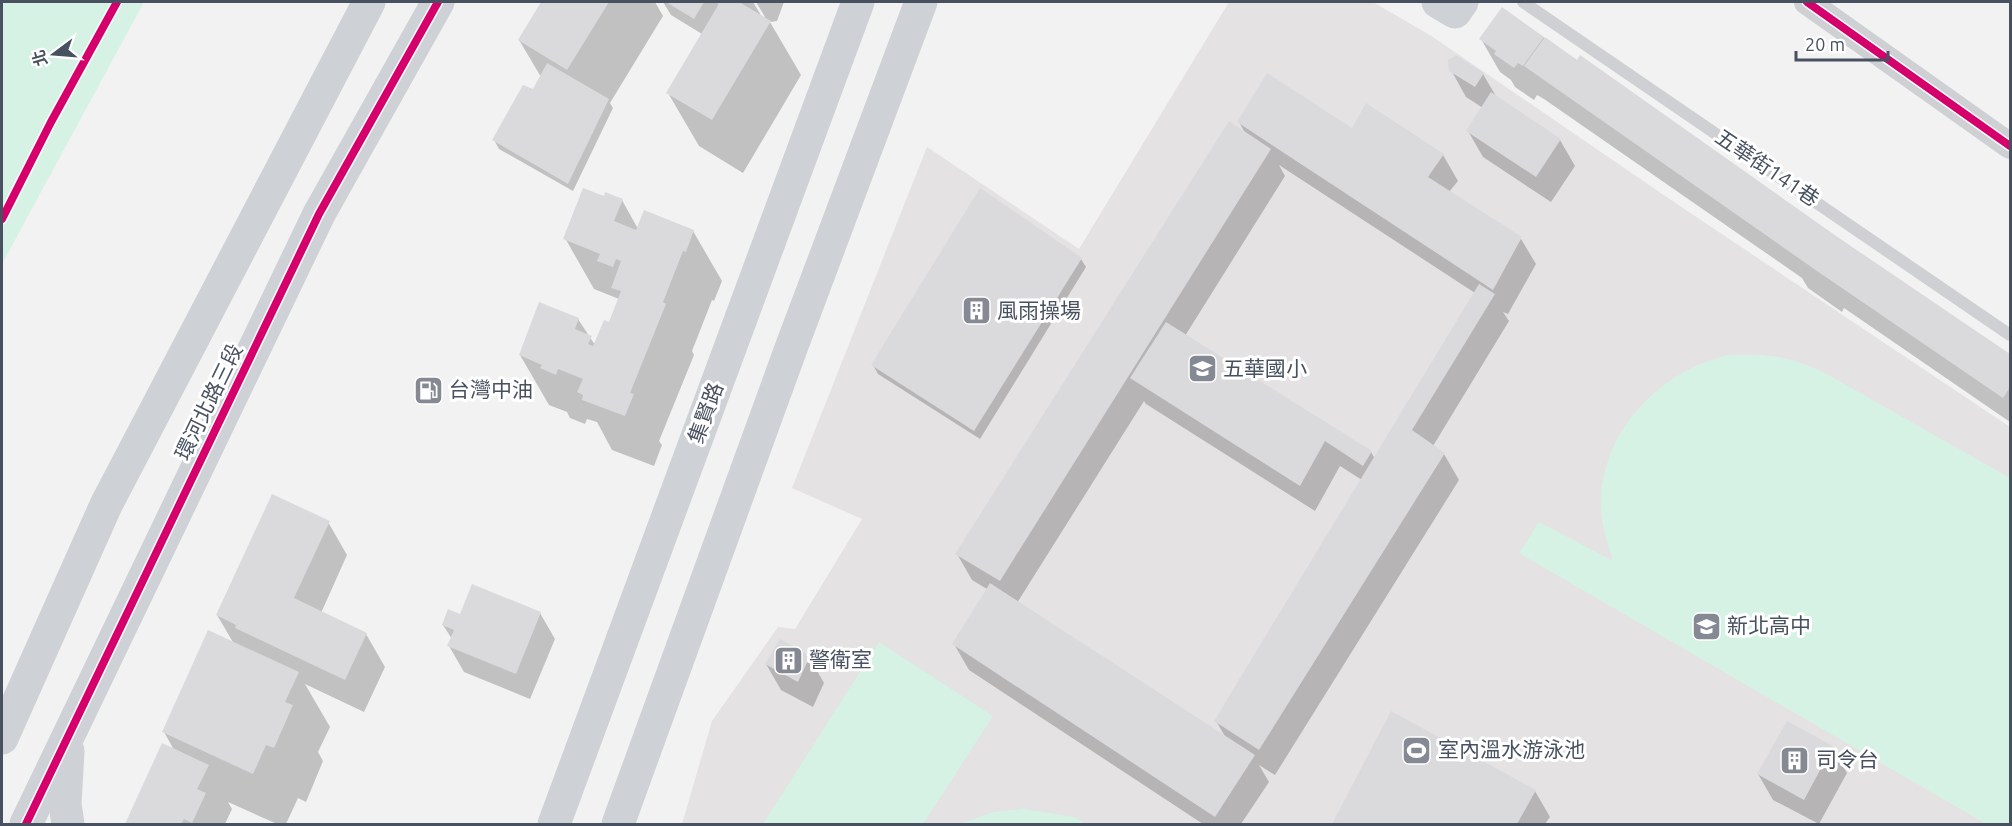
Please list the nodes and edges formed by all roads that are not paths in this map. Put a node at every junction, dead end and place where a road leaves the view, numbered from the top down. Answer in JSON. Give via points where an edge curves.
{"nodes":[{"id":1,"x":369,"y":2,"type":"edge"},
{"id":2,"x":438,"y":2,"type":"edge"},
{"id":3,"x":858,"y":2,"type":"edge"},
{"id":4,"x":921,"y":2,"type":"edge"},
{"id":5,"x":1438,"y":2,"type":"edge"},
{"id":6,"x":1462,"y":2,"type":"edge"},
{"id":7,"x":1523,"y":2,"type":"edge"},
{"id":8,"x":1807,"y":2,"type":"edge"},
{"id":9,"x":2010,"y":146,"type":"edge"},
{"id":10,"x":2010,"y":335,"type":"edge"},
{"id":11,"x":70,"y":735,"type":"junction"},
{"id":12,"x":2,"y":738,"type":"edge"},
{"id":13,"x":643,"y":755,"type":"junction"},
{"id":14,"x":26,"y":825,"type":"edge"},
{"id":15,"x":68,"y":825,"type":"edge"},
{"id":16,"x":554,"y":825,"type":"edge"},
{"id":17,"x":618,"y":825,"type":"edge"},
{"id":18,"x":637,"y":825,"type":"edge"}],
"edges":[{"from":1,"to":12,"type":"street","name":"環河北路三段","via":[[106,505]]},
{"from":2,"to":11,"type":"street","name":"環河北路三段","via":[[319,214]]},
{"from":3,"to":16,"type":"street","name":"集賢路"},
{"from":4,"to":13,"type":"street"},
{"from":5,"to":6,"type":"street","via":[[1455,12]]},
{"from":7,"to":10,"type":"lane","name":"五華街141巷"},
{"from":8,"to":9,"type":"street"},
{"from":11,"to":14,"type":"street","name":"環河北路三段"},
{"from":11,"to":15,"type":"street","via":[[65,804]]},
{"from":13,"to":17,"type":"street"},
{"from":13,"to":18,"type":"street"}]}
